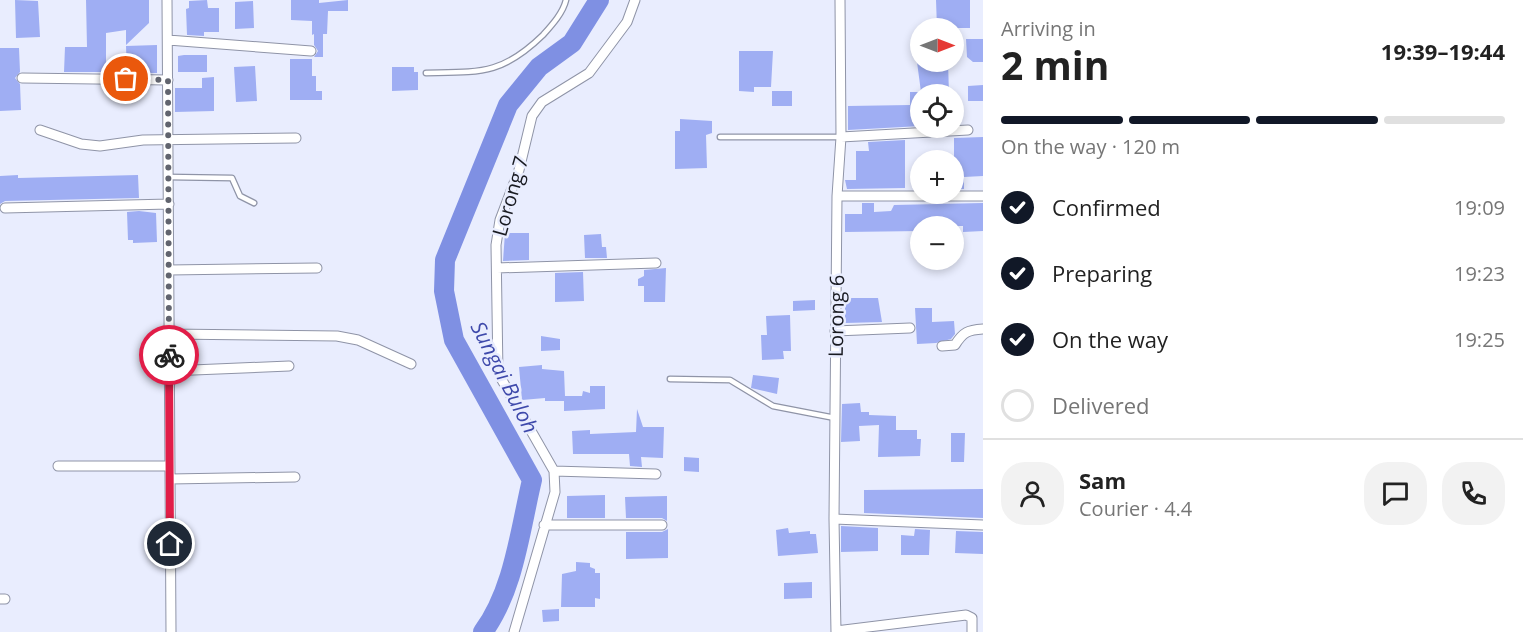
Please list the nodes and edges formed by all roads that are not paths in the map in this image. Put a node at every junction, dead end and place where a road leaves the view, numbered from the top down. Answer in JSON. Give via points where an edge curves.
{"nodes":[{"id":1,"x":167,"y":0,"type":"edge"},
{"id":2,"x":566,"y":0,"type":"edge"},
{"id":3,"x":635,"y":0,"type":"edge"},
{"id":4,"x":840,"y":0,"type":"edge"},
{"id":5,"x":168,"y":40,"type":"junction"},
{"id":6,"x":311,"y":51,"type":"dead end"},
{"id":7,"x":426,"y":73,"type":"dead end"},
{"id":8,"x":22,"y":78,"type":"dead end"},
{"id":9,"x":168,"y":80,"type":"junction"},
{"id":10,"x":40,"y":130,"type":"dead end"},
{"id":11,"x":968,"y":130,"type":"dead end"},
{"id":12,"x":720,"y":137,"type":"dead end"},
{"id":13,"x":841,"y":137,"type":"junction"},
{"id":14,"x":296,"y":138,"type":"dead end"},
{"id":15,"x":168,"y":140,"type":"junction"},
{"id":16,"x":168,"y":177,"type":"junction"},
{"id":17,"x":837,"y":196,"type":"junction"},
{"id":18,"x":983,"y":196,"type":"edge"},
{"id":19,"x":254,"y":203,"type":"dead end"},
{"id":20,"x":169,"y":204,"type":"junction"},
{"id":21,"x":5,"y":208,"type":"dead end"},
{"id":22,"x":656,"y":263,"type":"dead end"},
{"id":23,"x":317,"y":268,"type":"dead end"},
{"id":24,"x":496,"y":268,"type":"junction"},
{"id":25,"x":169,"y":270,"type":"junction"},
{"id":26,"x":910,"y":328,"type":"dead end"},
{"id":27,"x":983,"y":329,"type":"edge"},
{"id":28,"x":835,"y":331,"type":"junction"},
{"id":29,"x":169,"y":334,"type":"junction"},
{"id":30,"x":942,"y":346,"type":"dead end"},
{"id":31,"x":411,"y":364,"type":"dead end"},
{"id":32,"x":289,"y":366,"type":"dead end"},
{"id":33,"x":170,"y":371,"type":"junction"},
{"id":34,"x":670,"y":379,"type":"dead end"},
{"id":35,"x":835,"y":418,"type":"junction"},
{"id":36,"x":170,"y":465,"type":"junction"},
{"id":37,"x":58,"y":466,"type":"dead end"},
{"id":38,"x":554,"y":471,"type":"junction"},
{"id":39,"x":656,"y":474,"type":"dead end"},
{"id":40,"x":295,"y":477,"type":"dead end"},
{"id":41,"x":170,"y":479,"type":"junction"},
{"id":42,"x":834,"y":519,"type":"junction"},
{"id":43,"x":544,"y":525,"type":"junction"},
{"id":44,"x":662,"y":525,"type":"dead end"},
{"id":45,"x":983,"y":525,"type":"edge"},
{"id":46,"x":171,"y":632,"type":"edge"},
{"id":47,"x":514,"y":632,"type":"edge"},
{"id":48,"x":836,"y":632,"type":"edge"},
{"id":49,"x":972,"y":632,"type":"edge"}],
"edges":[{"from":1,"to":5,"type":"street"},
{"from":2,"to":7,"type":"lane","via":[[550,27],[504,66]]},
{"from":3,"to":24,"type":"street","name":"Lorong 7","via":[[627,22],[589,73],[542,102],[532,116],[519,170],[500,220]]},
{"from":4,"to":13,"type":"street","name":"Lorong 6"},
{"from":5,"to":6,"type":"street"},
{"from":5,"to":9,"type":"street"},
{"from":8,"to":9,"type":"street"},
{"from":9,"to":15,"type":"street"},
{"from":10,"to":15,"type":"street","via":[[99,146]]},
{"from":11,"to":13,"type":"street"},
{"from":12,"to":13,"type":"lane"},
{"from":13,"to":17,"type":"street","name":"Lorong 6"},
{"from":14,"to":15,"type":"street"},
{"from":15,"to":16,"type":"street"},
{"from":16,"to":19,"type":"lane","via":[[232,178],[240,196]]},
{"from":16,"to":20,"type":"street"},
{"from":17,"to":18,"type":"street"},
{"from":17,"to":28,"type":"street","name":"Lorong 6"},
{"from":20,"to":21,"type":"street"},
{"from":20,"to":25,"type":"street"},
{"from":22,"to":24,"type":"street"},
{"from":23,"to":25,"type":"street"},
{"from":24,"to":38,"type":"street","name":"Lorong 7","via":[[498,373]]},
{"from":25,"to":29,"type":"street"},
{"from":26,"to":28,"type":"street"},
{"from":27,"to":30,"type":"street","via":[[969,330],[962,333],[955,345]]},
{"from":28,"to":35,"type":"street","name":"Lorong 6"},
{"from":29,"to":31,"type":"street","via":[[337,336],[358,340]]},
{"from":29,"to":33,"type":"street"},
{"from":32,"to":33,"type":"street"},
{"from":33,"to":36,"type":"street"},
{"from":34,"to":35,"type":"lane","via":[[730,380],[774,406]]},
{"from":35,"to":42,"type":"street","name":"Lorong 6"},
{"from":36,"to":37,"type":"street"},
{"from":36,"to":41,"type":"street"},
{"from":38,"to":39,"type":"street"},
{"from":38,"to":43,"type":"street","via":[[555,492]]},
{"from":40,"to":41,"type":"street"},
{"from":41,"to":46,"type":"street"},
{"from":42,"to":45,"type":"street"},
{"from":42,"to":48,"type":"street","name":"Lorong 6"},
{"from":43,"to":44,"type":"street"},
{"from":43,"to":47,"type":"street"},
{"from":48,"to":49,"type":"street","via":[[966,615],[972,618]]}]}
